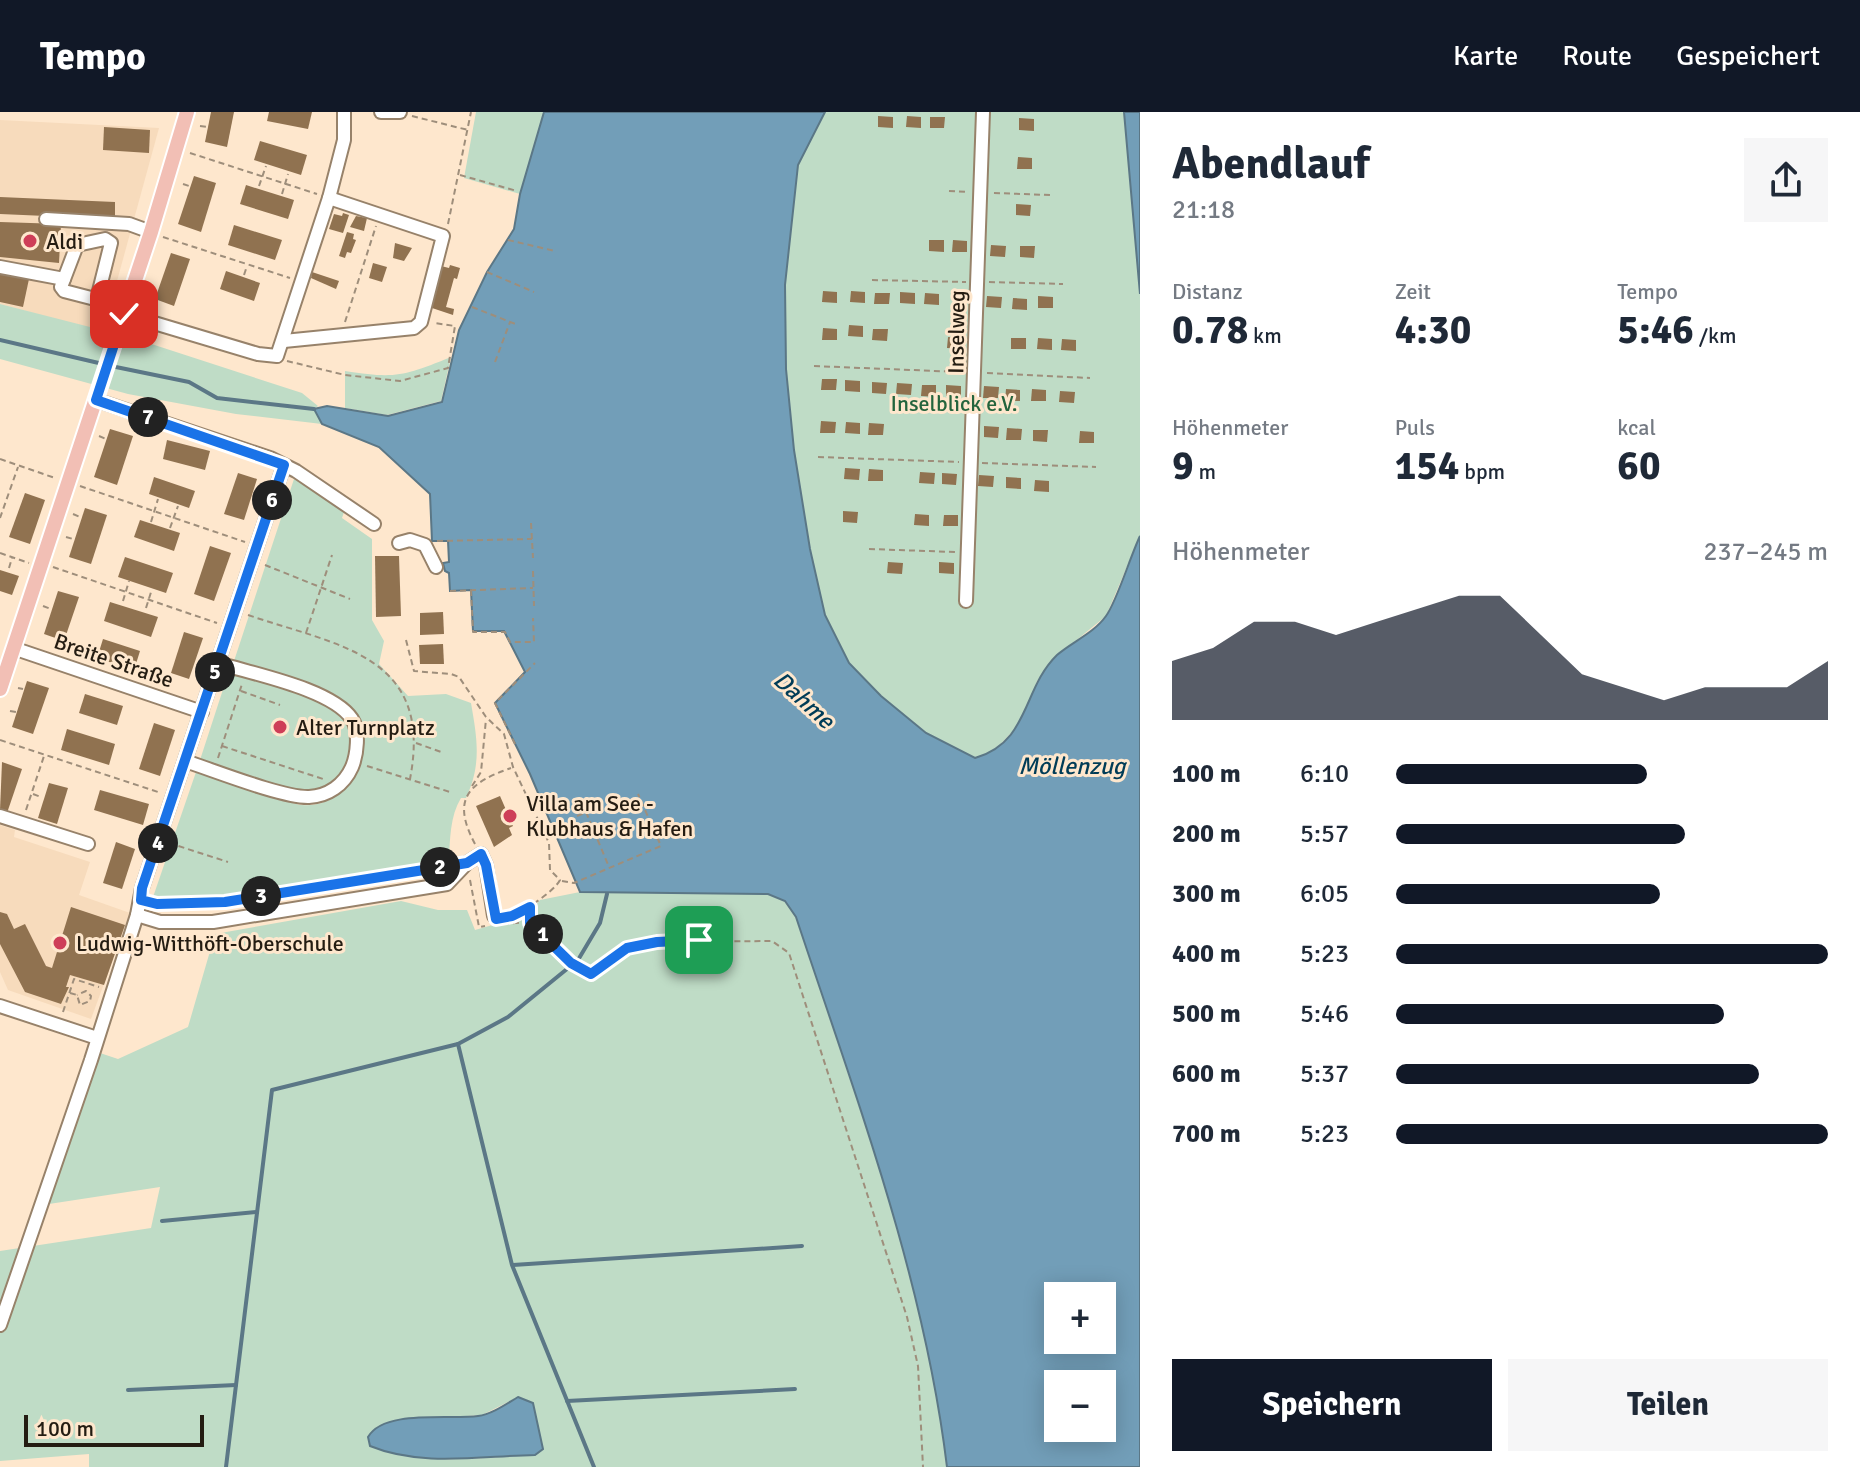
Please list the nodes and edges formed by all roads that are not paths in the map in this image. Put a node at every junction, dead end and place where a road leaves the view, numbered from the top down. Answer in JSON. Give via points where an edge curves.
{"nodes":[{"id":1,"x":187,"y":112,"type":"edge"},
{"id":2,"x":344,"y":112,"type":"edge"},
{"id":3,"x":381,"y":112,"type":"edge"},
{"id":4,"x":983,"y":112,"type":"edge"},
{"id":5,"x":399,"y":113,"type":"edge"},
{"id":6,"x":329,"y":198,"type":"junction"},
{"id":7,"x":46,"y":219,"type":"dead end"},
{"id":8,"x":151,"y":232,"type":"junction"},
{"id":9,"x":0,"y":267,"type":"edge"},
{"id":10,"x":64,"y":279,"type":"junction"},
{"id":11,"x":97,"y":299,"type":"junction"},
{"id":12,"x":125,"y":310,"type":"junction"},
{"id":13,"x":284,"y":341,"type":"junction"},
{"id":14,"x":98,"y":394,"type":"junction"},
{"id":15,"x":284,"y":465,"type":"junction"},
{"id":16,"x":374,"y":524,"type":"dead end"},
{"id":17,"x":399,"y":543,"type":"dead end"},
{"id":18,"x":436,"y":567,"type":"dead end"},
{"id":19,"x":966,"y":601,"type":"dead end"},
{"id":20,"x":13,"y":648,"type":"junction"},
{"id":21,"x":218,"y":663,"type":"junction"},
{"id":22,"x":0,"y":689,"type":"edge"},
{"id":23,"x":202,"y":712,"type":"junction"},
{"id":24,"x":185,"y":761,"type":"junction"},
{"id":25,"x":0,"y":816,"type":"edge"},
{"id":26,"x":88,"y":844,"type":"dead end"},
{"id":27,"x":137,"y":915,"type":"junction"},
{"id":28,"x":494,"y":916,"type":"road end"},
{"id":29,"x":0,"y":1006,"type":"edge"},
{"id":30,"x":97,"y":1038,"type":"junction"},
{"id":31,"x":0,"y":1325,"type":"edge"}],
"edges":[{"from":1,"to":8,"type":"main road"},
{"from":2,"to":6,"type":"street","via":[[344,140]]},
{"from":3,"to":5,"type":"street"},
{"from":4,"to":19,"type":"street","name":"Inselweg"},
{"from":6,"to":13,"type":"street"},
{"from":6,"to":13,"type":"street","via":[[443,236],[421,322],[414,328]]},
{"from":7,"to":8,"type":"street","via":[[129,224]]},
{"from":8,"to":12,"type":"main road"},
{"from":9,"to":10,"type":"street"},
{"from":10,"to":11,"type":"street","via":[[64,291]]},
{"from":10,"to":11,"type":"street","via":[[77,245],[105,239],[111,243]]},
{"from":11,"to":12,"type":"street"},
{"from":12,"to":13,"type":"street","via":[[258,354],[277,356]]},
{"from":12,"to":14,"type":"main road"},
{"from":14,"to":15,"type":"street"},
{"from":14,"to":20,"type":"main road"},
{"from":15,"to":16,"type":"street"},
{"from":15,"to":21,"type":"street"},
{"from":17,"to":18,"type":"street","via":[[425,545]]},
{"from":20,"to":22,"type":"main road"},
{"from":20,"to":23,"type":"street","name":"Breite Straße"},
{"from":21,"to":23,"type":"street"},
{"from":21,"to":24,"type":"street","via":[[334,702],[353,720],[354,762],[342,783],[321,795],[298,797]]},
{"from":23,"to":24,"type":"street"},
{"from":24,"to":27,"type":"street"},
{"from":25,"to":26,"type":"street"},
{"from":27,"to":28,"type":"street","via":[[160,922],[213,922],[447,884],[481,854]]},
{"from":27,"to":30,"type":"street"},
{"from":29,"to":30,"type":"street"},
{"from":30,"to":31,"type":"street"}]}
